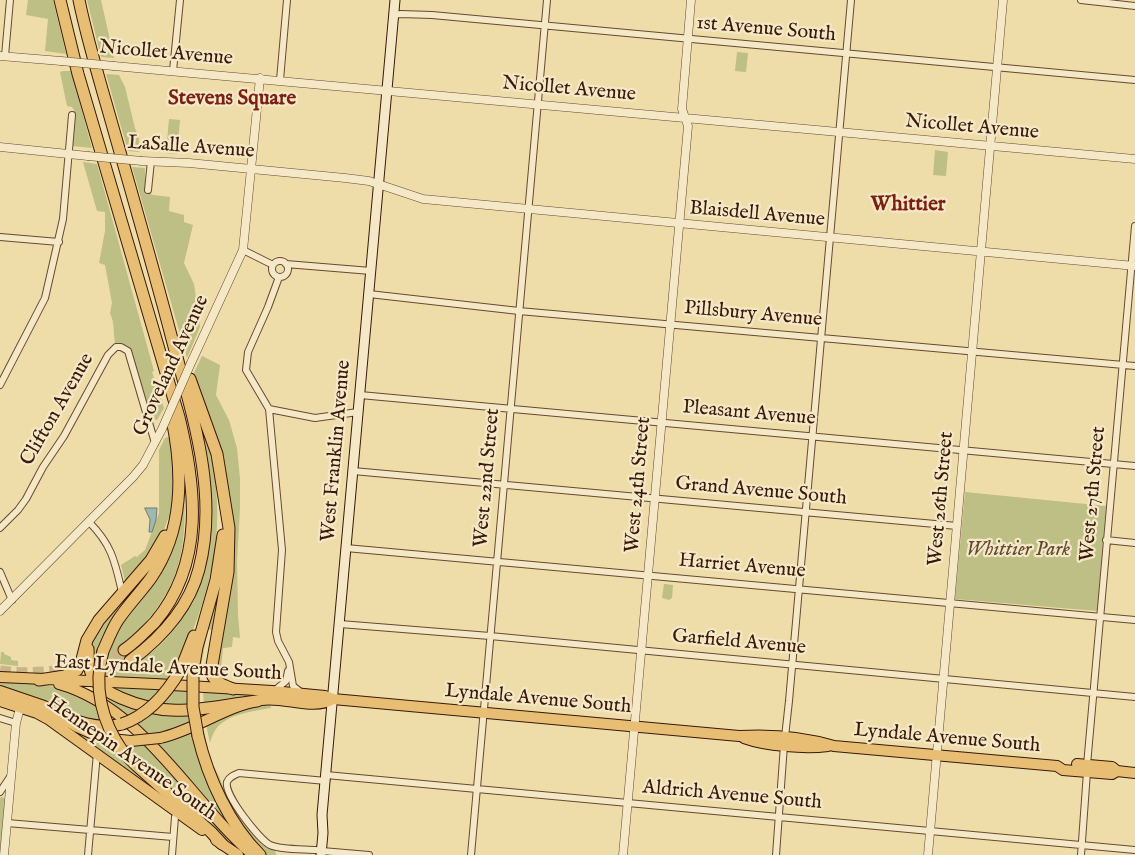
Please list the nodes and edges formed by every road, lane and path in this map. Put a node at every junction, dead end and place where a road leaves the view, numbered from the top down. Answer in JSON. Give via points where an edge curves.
{"nodes":[{"id":1,"x":10,"y":0,"type":"edge"},
{"id":2,"x":60,"y":0,"type":"edge"},
{"id":3,"x":79,"y":0,"type":"edge"},
{"id":4,"x":180,"y":0,"type":"edge"},
{"id":5,"x":287,"y":0,"type":"edge"},
{"id":6,"x":395,"y":0,"type":"edge"},
{"id":7,"x":548,"y":0,"type":"edge"},
{"id":8,"x":691,"y":0,"type":"edge"},
{"id":9,"x":851,"y":0,"type":"edge"},
{"id":10,"x":1003,"y":0,"type":"edge"},
{"id":11,"x":1081,"y":0,"type":"edge"},
{"id":12,"x":1135,"y":6,"type":"edge"},
{"id":13,"x":394,"y":15,"type":"junction"},
{"id":14,"x":545,"y":25,"type":"junction"},
{"id":15,"x":687,"y":39,"type":"junction"},
{"id":16,"x":846,"y":54,"type":"junction"},
{"id":17,"x":3,"y":56,"type":"edge"},
{"id":18,"x":997,"y":68,"type":"junction"},
{"id":19,"x":173,"y":71,"type":"junction"},
{"id":20,"x":260,"y":78,"type":"junction"},
{"id":21,"x":280,"y":80,"type":"junction"},
{"id":22,"x":1135,"y":80,"type":"edge"},
{"id":23,"x":387,"y":89,"type":"junction"},
{"id":24,"x":538,"y":103,"type":"junction"},
{"id":25,"x":72,"y":115,"type":"dead end"},
{"id":26,"x":685,"y":118,"type":"junction"},
{"id":27,"x":840,"y":132,"type":"junction"},
{"id":28,"x":990,"y":146,"type":"junction"},
{"id":29,"x":0,"y":147,"type":"edge"},
{"id":30,"x":69,"y":154,"type":"junction"},
{"id":31,"x":1135,"y":159,"type":"edge"},
{"id":32,"x":150,"y":161,"type":"junction"},
{"id":33,"x":252,"y":169,"type":"junction"},
{"id":34,"x":378,"y":185,"type":"junction"},
{"id":35,"x":148,"y":190,"type":"dead end"},
{"id":36,"x":528,"y":209,"type":"junction"},
{"id":37,"x":679,"y":224,"type":"junction"},
{"id":38,"x":1135,"y":226,"type":"edge"},
{"id":39,"x":0,"y":237,"type":"edge"},
{"id":40,"x":829,"y":238,"type":"junction"},
{"id":41,"x":58,"y":242,"type":"junction"},
{"id":42,"x":243,"y":250,"type":"junction"},
{"id":43,"x":981,"y":251,"type":"junction"},
{"id":44,"x":286,"y":264,"type":"junction"},
{"id":45,"x":273,"y":265,"type":"junction"},
{"id":46,"x":1133,"y":266,"type":"edge"},
{"id":47,"x":371,"y":270,"type":"junction"},
{"id":48,"x":280,"y":277,"type":"junction"},
{"id":49,"x":160,"y":292,"type":"junction"},
{"id":50,"x":369,"y":294,"type":"junction"},
{"id":51,"x":145,"y":301,"type":"junction"},
{"id":52,"x":519,"y":311,"type":"junction"},
{"id":53,"x":670,"y":324,"type":"junction"},
{"id":54,"x":821,"y":338,"type":"junction"},
{"id":55,"x":972,"y":352,"type":"junction"},
{"id":56,"x":1122,"y":365,"type":"junction"},
{"id":57,"x":1135,"y":366,"type":"edge"},
{"id":58,"x":0,"y":385,"type":"edge"},
{"id":59,"x":360,"y":395,"type":"junction"},
{"id":60,"x":511,"y":408,"type":"junction"},
{"id":61,"x":269,"y":409,"type":"junction"},
{"id":62,"x":358,"y":412,"type":"junction"},
{"id":63,"x":661,"y":423,"type":"junction"},
{"id":64,"x":812,"y":437,"type":"junction"},
{"id":65,"x":155,"y":443,"type":"junction"},
{"id":66,"x":963,"y":450,"type":"junction"},
{"id":67,"x":218,"y":458,"type":"junction"},
{"id":68,"x":1114,"y":464,"type":"junction"},
{"id":69,"x":1135,"y":466,"type":"edge"},
{"id":70,"x":353,"y":471,"type":"junction"},
{"id":71,"x":180,"y":484,"type":"junction"},
{"id":72,"x":504,"y":485,"type":"junction"},
{"id":73,"x":654,"y":499,"type":"junction"},
{"id":74,"x":805,"y":512,"type":"junction"},
{"id":75,"x":89,"y":522,"type":"junction"},
{"id":76,"x":954,"y":526,"type":"junction"},
{"id":77,"x":0,"y":528,"type":"edge"},
{"id":78,"x":1106,"y":540,"type":"junction"},
{"id":79,"x":1135,"y":543,"type":"edge"},
{"id":80,"x":222,"y":544,"type":"junction"},
{"id":81,"x":346,"y":548,"type":"junction"},
{"id":82,"x":497,"y":560,"type":"junction"},
{"id":83,"x":0,"y":572,"type":"edge"},
{"id":84,"x":648,"y":574,"type":"junction"},
{"id":85,"x":799,"y":589,"type":"junction"},
{"id":86,"x":122,"y":592,"type":"junction"},
{"id":87,"x":12,"y":600,"type":"junction"},
{"id":88,"x":950,"y":602,"type":"junction"},
{"id":89,"x":0,"y":612,"type":"edge"},
{"id":90,"x":1100,"y":617,"type":"junction"},
{"id":91,"x":1135,"y":620,"type":"edge"},
{"id":92,"x":340,"y":624,"type":"junction"},
{"id":93,"x":90,"y":635,"type":"junction"},
{"id":94,"x":490,"y":636,"type":"junction"},
{"id":95,"x":124,"y":650,"type":"tunnel mouth"},
{"id":96,"x":641,"y":651,"type":"junction"},
{"id":97,"x":286,"y":655,"type":"junction"},
{"id":98,"x":130,"y":661,"type":"tunnel mouth"},
{"id":99,"x":793,"y":664,"type":"junction"},
{"id":100,"x":0,"y":677,"type":"edge"},
{"id":101,"x":943,"y":678,"type":"junction"},
{"id":102,"x":39,"y":680,"type":"junction"},
{"id":103,"x":94,"y":682,"type":"junction"},
{"id":104,"x":233,"y":689,"type":"junction"},
{"id":105,"x":0,"y":691,"type":"edge"},
{"id":106,"x":274,"y":691,"type":"junction"},
{"id":107,"x":1094,"y":693,"type":"junction"},
{"id":108,"x":303,"y":694,"type":"junction"},
{"id":109,"x":1135,"y":697,"type":"edge"},
{"id":110,"x":333,"y":699,"type":"junction"},
{"id":111,"x":0,"y":700,"type":"edge"},
{"id":112,"x":257,"y":701,"type":"junction"},
{"id":113,"x":20,"y":708,"type":"junction"},
{"id":114,"x":51,"y":710,"type":"junction"},
{"id":115,"x":483,"y":712,"type":"junction"},
{"id":116,"x":0,"y":718,"type":"edge"},
{"id":117,"x":16,"y":723,"type":"junction"},
{"id":118,"x":635,"y":726,"type":"junction"},
{"id":119,"x":785,"y":741,"type":"junction"},
{"id":120,"x":97,"y":753,"type":"junction"},
{"id":121,"x":937,"y":755,"type":"junction"},
{"id":122,"x":1087,"y":769,"type":"junction"},
{"id":123,"x":1135,"y":774,"type":"edge"},
{"id":124,"x":11,"y":776,"type":"junction"},
{"id":125,"x":326,"y":778,"type":"junction"},
{"id":126,"x":477,"y":788,"type":"junction"},
{"id":127,"x":0,"y":792,"type":"edge"},
{"id":128,"x":628,"y":802,"type":"junction"},
{"id":129,"x":178,"y":813,"type":"junction"},
{"id":130,"x":779,"y":816,"type":"junction"},
{"id":131,"x":7,"y":823,"type":"junction"},
{"id":132,"x":90,"y":830,"type":"junction"},
{"id":133,"x":930,"y":831,"type":"junction"},
{"id":134,"x":173,"y":838,"type":"junction"},
{"id":135,"x":222,"y":844,"type":"junction"},
{"id":136,"x":1082,"y":845,"type":"junction"},
{"id":137,"x":1135,"y":850,"type":"edge"},
{"id":138,"x":319,"y":853,"type":"edge"},
{"id":139,"x":4,"y":855,"type":"edge"},
{"id":140,"x":88,"y":855,"type":"edge"},
{"id":141,"x":172,"y":855,"type":"edge"},
{"id":142,"x":238,"y":855,"type":"edge"},
{"id":143,"x":253,"y":855,"type":"edge"},
{"id":144,"x":260,"y":855,"type":"edge"},
{"id":145,"x":369,"y":855,"type":"edge"},
{"id":146,"x":471,"y":855,"type":"edge"},
{"id":147,"x":623,"y":855,"type":"edge"},
{"id":148,"x":776,"y":855,"type":"edge"},
{"id":149,"x":928,"y":855,"type":"edge"},
{"id":150,"x":1081,"y":855,"type":"edge"}],
"edges":[{"from":1,"to":17,"type":"street"},
{"from":2,"to":51,"type":"highway","via":[[78,74]]},
{"from":3,"to":49,"type":"highway"},
{"from":4,"to":19,"type":"street"},
{"from":5,"to":21,"type":"street"},
{"from":6,"to":13,"type":"main road","name":"West Franklin Avenue"},
{"from":7,"to":14,"type":"street","name":"West 22nd Street"},
{"from":8,"to":15,"type":"street","name":"West 24th Street"},
{"from":9,"to":16,"type":"street"},
{"from":10,"to":18,"type":"street","name":"West 26th Street"},
{"from":11,"to":12,"type":"street"},
{"from":13,"to":14,"type":"street","name":"1st Avenue South","via":[[432,15]]},
{"from":13,"to":23,"type":"main road","name":"West Franklin Avenue"},
{"from":14,"to":15,"type":"street","name":"1st Avenue South"},
{"from":14,"to":24,"type":"street","name":"West 22nd Street"},
{"from":15,"to":16,"type":"street","name":"1st Avenue South"},
{"from":15,"to":26,"type":"street","name":"West 24th Street","via":[[682,110]]},
{"from":16,"to":18,"type":"street","name":"1st Avenue South"},
{"from":16,"to":27,"type":"street"},
{"from":17,"to":19,"type":"street","name":"Nicollet Avenue","bridge":true},
{"from":18,"to":22,"type":"street","name":"1st Avenue South"},
{"from":18,"to":28,"type":"street","name":"West 26th Street"},
{"from":19,"to":20,"type":"street","name":"Nicollet Avenue"},
{"from":20,"to":21,"type":"street","name":"Nicollet Avenue"},
{"from":20,"to":33,"type":"street","name":"Groveland Avenue"},
{"from":21,"to":23,"type":"street","name":"Nicollet Avenue"},
{"from":23,"to":24,"type":"street","name":"Nicollet Avenue"},
{"from":23,"to":34,"type":"main road","name":"West Franklin Avenue"},
{"from":24,"to":26,"type":"street","name":"Nicollet Avenue"},
{"from":24,"to":36,"type":"street","name":"West 22nd Street"},
{"from":25,"to":30,"type":"street"},
{"from":26,"to":27,"type":"street","name":"Nicollet Avenue"},
{"from":26,"to":37,"type":"street","name":"West 24th Street","via":[[688,126]]},
{"from":27,"to":28,"type":"street","name":"Nicollet Avenue"},
{"from":27,"to":40,"type":"street"},
{"from":28,"to":31,"type":"street","name":"Nicollet Avenue"},
{"from":28,"to":43,"type":"street","name":"West 26th Street"},
{"from":29,"to":30,"type":"street","name":"LaSalle Avenue"},
{"from":30,"to":32,"type":"street","name":"LaSalle Avenue","bridge":true},
{"from":30,"to":41,"type":"street"},
{"from":32,"to":33,"type":"street","name":"LaSalle Avenue"},
{"from":32,"to":35,"type":"street"},
{"from":33,"to":34,"type":"street","name":"LaSalle Avenue","via":[[369,181]]},
{"from":33,"to":42,"type":"street","name":"Groveland Avenue"},
{"from":34,"to":36,"type":"street","name":"Blaisdell Avenue","via":[[423,199]]},
{"from":34,"to":47,"type":"main road","name":"West Franklin Avenue"},
{"from":36,"to":37,"type":"street","name":"Blaisdell Avenue"},
{"from":36,"to":52,"type":"street","name":"West 22nd Street"},
{"from":37,"to":40,"type":"street","name":"Blaisdell Avenue"},
{"from":37,"to":53,"type":"street","name":"West 24th Street"},
{"from":38,"to":46,"type":"street","name":"West 27th Street"},
{"from":39,"to":41,"type":"street"},
{"from":40,"to":43,"type":"street","name":"Blaisdell Avenue"},
{"from":40,"to":54,"type":"street"},
{"from":41,"to":58,"type":"street","via":[[44,298]]},
{"from":42,"to":45,"type":"street"},
{"from":42,"to":65,"type":"street","name":"Groveland Avenue","bridge":true},
{"from":43,"to":46,"type":"street","name":"Blaisdell Avenue"},
{"from":43,"to":55,"type":"street","name":"West 26th Street"},
{"from":44,"to":45,"type":"street","via":[[279,261]]},
{"from":44,"to":47,"type":"street"},
{"from":44,"to":48,"type":"street","via":[[287,272]]},
{"from":45,"to":48,"type":"street","via":[[272,272]]},
{"from":46,"to":56,"type":"street","name":"West 27th Street"},
{"from":47,"to":50,"type":"main road","name":"West Franklin Avenue"},
{"from":48,"to":61,"type":"street","via":[[248,352],[246,370]]},
{"from":49,"to":67,"type":"highway"},
{"from":49,"to":98,"type":"highway","via":[[201,452],[206,530],[198,571],[185,603],[164,631]]},
{"from":50,"to":52,"type":"street","name":"Pillsbury Avenue"},
{"from":50,"to":59,"type":"main road","name":"West Franklin Avenue"},
{"from":51,"to":71,"type":"highway","via":[[177,444]]},
{"from":51,"to":95,"type":"highway","via":[[185,442],[193,499],[192,528],[186,563],[174,596],[151,625]]},
{"from":52,"to":53,"type":"street","name":"Pillsbury Avenue"},
{"from":52,"to":60,"type":"street","name":"West 22nd Street"},
{"from":53,"to":54,"type":"street","name":"Pillsbury Avenue"},
{"from":53,"to":63,"type":"street","name":"West 24th Street"},
{"from":54,"to":55,"type":"street","name":"Pillsbury Avenue"},
{"from":54,"to":64,"type":"street"},
{"from":55,"to":56,"type":"street","name":"Pillsbury Avenue"},
{"from":55,"to":66,"type":"street","name":"West 26th Street"},
{"from":56,"to":57,"type":"street","name":"Pillsbury Avenue"},
{"from":56,"to":68,"type":"street","name":"West 27th Street"},
{"from":59,"to":60,"type":"street","name":"Pleasant Avenue"},
{"from":59,"to":62,"type":"main road","name":"West Franklin Avenue"},
{"from":60,"to":63,"type":"street","name":"Pleasant Avenue"},
{"from":60,"to":72,"type":"street","name":"West 22nd Street"},
{"from":61,"to":62,"type":"street","via":[[315,418]]},
{"from":61,"to":97,"type":"street","via":[[282,550],[276,632]]},
{"from":62,"to":70,"type":"main road","name":"West Franklin Avenue"},
{"from":63,"to":64,"type":"street","name":"Pleasant Avenue"},
{"from":63,"to":73,"type":"street","name":"West 24th Street"},
{"from":64,"to":66,"type":"street","name":"Pleasant Avenue"},
{"from":64,"to":74,"type":"street"},
{"from":65,"to":75,"type":"street","name":"Groveland Avenue","via":[[133,477]]},
{"from":65,"to":77,"type":"street","name":"Clifton Avenue","via":[[128,351],[116,347],[108,355],[26,499]]},
{"from":66,"to":68,"type":"street","name":"Pleasant Avenue"},
{"from":66,"to":76,"type":"street","name":"West 26th Street"},
{"from":67,"to":80,"type":"highway","via":[[224,505]]},
{"from":67,"to":104,"type":"highway","via":[[228,516],[229,550],[211,671],[216,681]]},
{"from":68,"to":69,"type":"street","name":"Pleasant Avenue"},
{"from":68,"to":78,"type":"street","name":"West 27th Street"},
{"from":70,"to":72,"type":"street","name":"Grand Avenue South"},
{"from":70,"to":81,"type":"main road","name":"West Franklin Avenue"},
{"from":71,"to":86,"type":"highway","via":[[164,539],[151,560]]},
{"from":71,"to":135,"type":"highway","bridge":true,"via":[[176,518],[164,556],[117,622],[103,651],[99,676],[101,703],[110,730],[123,752]]},
{"from":72,"to":73,"type":"street","name":"Grand Avenue South"},
{"from":72,"to":82,"type":"street","name":"West 22nd Street"},
{"from":73,"to":74,"type":"street","name":"Grand Avenue South"},
{"from":73,"to":84,"type":"street","name":"West 24th Street"},
{"from":74,"to":76,"type":"street","name":"Grand Avenue South"},
{"from":74,"to":85,"type":"street"},
{"from":75,"to":86,"type":"street","via":[[112,552]]},
{"from":75,"to":87,"type":"street","name":"Groveland Avenue"},
{"from":76,"to":88,"type":"street","name":"West 26th Street"},
{"from":78,"to":79,"type":"street"},
{"from":78,"to":90,"type":"street","name":"West 27th Street"},
{"from":80,"to":114,"type":"highway","bridge":true,"via":[[212,585],[180,669],[154,704],[138,718],[107,727],[79,723]]},
{"from":80,"to":144,"type":"highway","bridge":true,"via":[[216,584],[197,647],[193,707],[209,772],[238,827]]},
{"from":81,"to":82,"type":"street","name":"Harriet Avenue"},
{"from":81,"to":92,"type":"main road","name":"West Franklin Avenue"},
{"from":82,"to":84,"type":"street","name":"Harriet Avenue"},
{"from":82,"to":94,"type":"street","name":"West 22nd Street"},
{"from":83,"to":87,"type":"street"},
{"from":84,"to":85,"type":"street","name":"Harriet Avenue"},
{"from":84,"to":96,"type":"street","name":"West 24th Street"},
{"from":85,"to":88,"type":"street","name":"Harriet Avenue"},
{"from":85,"to":99,"type":"street"},
{"from":86,"to":93,"type":"highway"},
{"from":87,"to":89,"type":"street","name":"Groveland Avenue"},
{"from":88,"to":90,"type":"street","name":"Harriet Avenue"},
{"from":88,"to":101,"type":"street","name":"West 26th Street"},
{"from":90,"to":91,"type":"street","name":"Harriet Avenue"},
{"from":90,"to":107,"type":"street","name":"West 27th Street"},
{"from":92,"to":94,"type":"street","name":"Garfield Avenue"},
{"from":92,"to":110,"type":"main road","name":"West Franklin Avenue"},
{"from":93,"to":102,"type":"highway","via":[[77,670],[65,676]]},
{"from":93,"to":103,"type":"highway","via":[[88,662]]},
{"from":94,"to":96,"type":"street","name":"Garfield Avenue"},
{"from":94,"to":115,"type":"street","name":"West 22nd Street"},
{"from":96,"to":99,"type":"street","name":"Garfield Avenue"},
{"from":96,"to":118,"type":"street","name":"West 24th Street"},
{"from":97,"to":106,"type":"street","via":[[287,680]]},
{"from":97,"to":108,"type":"street","via":[[294,686]]},
{"from":99,"to":101,"type":"street","name":"Garfield Avenue"},
{"from":99,"to":119,"type":"street"},
{"from":100,"to":102,"type":"main road","name":"East Lyndale Avenue South"},
{"from":101,"to":107,"type":"street","name":"Garfield Avenue"},
{"from":101,"to":121,"type":"street","name":"West 26th Street"},
{"from":102,"to":103,"type":"main road","name":"East Lyndale Avenue South"},
{"from":102,"to":143,"type":"main road","name":"Hennepin Avenue South","via":[[74,689],[128,723]]},
{"from":103,"to":104,"type":"main road","name":"East Lyndale Avenue South"},
{"from":103,"to":112,"type":"highway","via":[[128,701],[166,711],[201,710]]},
{"from":104,"to":106,"type":"main road","name":"East Lyndale Avenue South"},
{"from":105,"to":114,"type":"main road"},
{"from":106,"to":108,"type":"main road","name":"East Lyndale Avenue South"},
{"from":107,"to":109,"type":"street","name":"Garfield Avenue"},
{"from":107,"to":122,"type":"street","name":"West 27th Street"},
{"from":108,"to":110,"type":"main road","name":"East Lyndale Avenue South"},
{"from":110,"to":112,"type":"main road","via":[[325,704]]},
{"from":110,"to":115,"type":"main road","name":"Lyndale Avenue South"},
{"from":110,"to":125,"type":"main road","name":"West Franklin Avenue"},
{"from":111,"to":113,"type":"main road","name":"Hennepin Avenue South"},
{"from":112,"to":114,"type":"main road","bridge":true,"via":[[178,733],[131,741],[90,733]]},
{"from":113,"to":117,"type":"street"},
{"from":113,"to":120,"type":"main road","name":"Hennepin Avenue South","via":[[48,719]]},
{"from":115,"to":118,"type":"main road","name":"Lyndale Avenue South"},
{"from":115,"to":126,"type":"street","name":"West 22nd Street"},
{"from":116,"to":117,"type":"street"},
{"from":117,"to":124,"type":"street"},
{"from":118,"to":119,"type":"main road","name":"Lyndale Avenue South","via":[[739,736],[757,743]]},
{"from":118,"to":128,"type":"street","name":"West 24th Street"},
{"from":119,"to":121,"type":"main road","name":"Lyndale Avenue South","via":[[816,748],[834,746]]},
{"from":119,"to":130,"type":"street"},
{"from":120,"to":129,"type":"main road","name":"Hennepin Avenue South"},
{"from":120,"to":132,"type":"street"},
{"from":121,"to":122,"type":"main road","name":"Lyndale Avenue South","via":[[1057,766],[1061,770]]},
{"from":121,"to":133,"type":"street","name":"West 26th Street"},
{"from":122,"to":123,"type":"main road","name":"Lyndale Avenue South"},
{"from":122,"to":136,"type":"street","name":"West 27th Street"},
{"from":124,"to":127,"type":"street"},
{"from":124,"to":131,"type":"street"},
{"from":125,"to":126,"type":"street","name":"Aldrich Avenue South"},
{"from":125,"to":138,"type":"main road","name":"West Franklin Avenue","via":[[322,815],[324,832]]},
{"from":125,"to":138,"type":"street","name":"Aldrich Avenue South","via":[[239,773],[227,782],[228,792],[263,840],[275,847]]},
{"from":126,"to":128,"type":"street","name":"Aldrich Avenue South"},
{"from":126,"to":146,"type":"street","name":"West 22nd Street"},
{"from":128,"to":130,"type":"street","name":"Aldrich Avenue South"},
{"from":128,"to":147,"type":"street","name":"West 24th Street"},
{"from":129,"to":134,"type":"street"},
{"from":129,"to":135,"type":"main road","name":"Hennepin Avenue South"},
{"from":130,"to":133,"type":"street","name":"Aldrich Avenue South"},
{"from":130,"to":148,"type":"street"},
{"from":131,"to":132,"type":"street"},
{"from":131,"to":139,"type":"street"},
{"from":132,"to":134,"type":"street"},
{"from":132,"to":140,"type":"street"},
{"from":133,"to":136,"type":"street","name":"Aldrich Avenue South"},
{"from":133,"to":149,"type":"street","name":"West 26th Street"},
{"from":134,"to":141,"type":"street"},
{"from":135,"to":142,"type":"main road","name":"Hennepin Avenue South"},
{"from":136,"to":137,"type":"street","name":"Aldrich Avenue South"},
{"from":136,"to":150,"type":"street","name":"West 27th Street"},
{"from":138,"to":145,"type":"street"}]}
